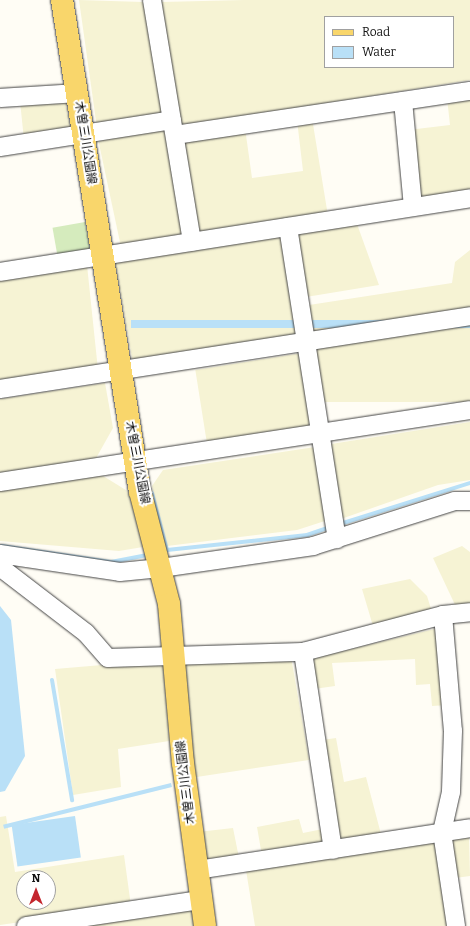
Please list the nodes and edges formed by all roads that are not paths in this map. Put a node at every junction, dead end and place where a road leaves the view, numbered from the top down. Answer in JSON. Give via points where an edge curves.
{"nodes":[{"id":1,"x":62,"y":0,"type":"edge"},
{"id":2,"x":152,"y":0,"type":"edge"},
{"id":3,"x":470,"y":91,"type":"edge"},
{"id":4,"x":77,"y":93,"type":"junction"},
{"id":5,"x":0,"y":98,"type":"edge"},
{"id":6,"x":403,"y":101,"type":"junction"},
{"id":7,"x":173,"y":128,"type":"junction"},
{"id":8,"x":83,"y":134,"type":"junction"},
{"id":9,"x":0,"y":147,"type":"edge"},
{"id":10,"x":470,"y":198,"type":"edge"},
{"id":11,"x":413,"y":207,"type":"junction"},
{"id":12,"x":288,"y":226,"type":"junction"},
{"id":13,"x":192,"y":242,"type":"junction"},
{"id":14,"x":102,"y":257,"type":"junction"},
{"id":15,"x":0,"y":272,"type":"edge"},
{"id":16,"x":470,"y":316,"type":"edge"},
{"id":17,"x":307,"y":346,"type":"junction"},
{"id":18,"x":120,"y":370,"type":"junction"},
{"id":19,"x":0,"y":389,"type":"edge"},
{"id":20,"x":470,"y":410,"type":"edge"},
{"id":21,"x":320,"y":434,"type":"junction"},
{"id":22,"x":135,"y":462,"type":"junction"},
{"id":23,"x":0,"y":482,"type":"edge"},
{"id":24,"x":470,"y":501,"type":"edge"},
{"id":25,"x":337,"y":539,"type":"junction"},
{"id":26,"x":0,"y":554,"type":"edge"},
{"id":27,"x":0,"y":567,"type":"edge"},
{"id":28,"x":161,"y":568,"type":"junction"},
{"id":29,"x":470,"y":612,"type":"edge"},
{"id":30,"x":443,"y":615,"type":"junction"},
{"id":31,"x":303,"y":652,"type":"junction"},
{"id":32,"x":175,"y":654,"type":"junction"},
{"id":33,"x":470,"y":828,"type":"edge"},
{"id":34,"x":442,"y":832,"type":"junction"},
{"id":35,"x":333,"y":850,"type":"junction"},
{"id":36,"x":197,"y":870,"type":"junction"},
{"id":37,"x":201,"y":900,"type":"junction"},
{"id":38,"x":26,"y":926,"type":"edge"},
{"id":39,"x":205,"y":926,"type":"edge"},
{"id":40,"x":456,"y":926,"type":"edge"}],
"edges":[{"from":1,"to":4,"type":"main road","name":"木曽三川公園線"},
{"from":2,"to":7,"type":"street"},
{"from":3,"to":6,"type":"street"},
{"from":4,"to":5,"type":"street"},
{"from":4,"to":8,"type":"main road","name":"木曽三川公園線"},
{"from":6,"to":7,"type":"street"},
{"from":6,"to":11,"type":"street"},
{"from":7,"to":8,"type":"street"},
{"from":7,"to":13,"type":"street"},
{"from":8,"to":9,"type":"street"},
{"from":8,"to":14,"type":"main road","name":"木曽三川公園線"},
{"from":10,"to":11,"type":"street"},
{"from":11,"to":12,"type":"street"},
{"from":12,"to":13,"type":"street"},
{"from":12,"to":17,"type":"street"},
{"from":13,"to":14,"type":"street"},
{"from":14,"to":15,"type":"street"},
{"from":14,"to":18,"type":"main road","name":"木曽三川公園線"},
{"from":16,"to":17,"type":"street"},
{"from":17,"to":18,"type":"street"},
{"from":17,"to":21,"type":"street"},
{"from":18,"to":19,"type":"street"},
{"from":18,"to":22,"type":"main road","name":"木曽三川公園線"},
{"from":20,"to":21,"type":"street"},
{"from":21,"to":22,"type":"street"},
{"from":21,"to":25,"type":"street"},
{"from":22,"to":23,"type":"street"},
{"from":22,"to":28,"type":"main road","name":"木曽三川公園線"},
{"from":24,"to":25,"type":"street","via":[[455,501]]},
{"from":25,"to":28,"type":"street","via":[[297,549]]},
{"from":26,"to":28,"type":"street","via":[[120,572]]},
{"from":27,"to":32,"type":"street","via":[[86,633],[108,658]]},
{"from":28,"to":32,"type":"main road","name":"木曽三川公園線"},
{"from":29,"to":30,"type":"street"},
{"from":30,"to":31,"type":"street"},
{"from":30,"to":34,"type":"street","via":[[453,731],[451,792]]},
{"from":31,"to":32,"type":"street"},
{"from":31,"to":35,"type":"street"},
{"from":32,"to":36,"type":"main road","name":"木曽三川公園線","via":[[183,763]]},
{"from":33,"to":34,"type":"street"},
{"from":34,"to":35,"type":"street"},
{"from":34,"to":40,"type":"street"},
{"from":35,"to":36,"type":"street"},
{"from":36,"to":37,"type":"main road","name":"木曽三川公園線"},
{"from":37,"to":38,"type":"street"},
{"from":37,"to":39,"type":"main road","name":"木曽三川公園線"}]}
